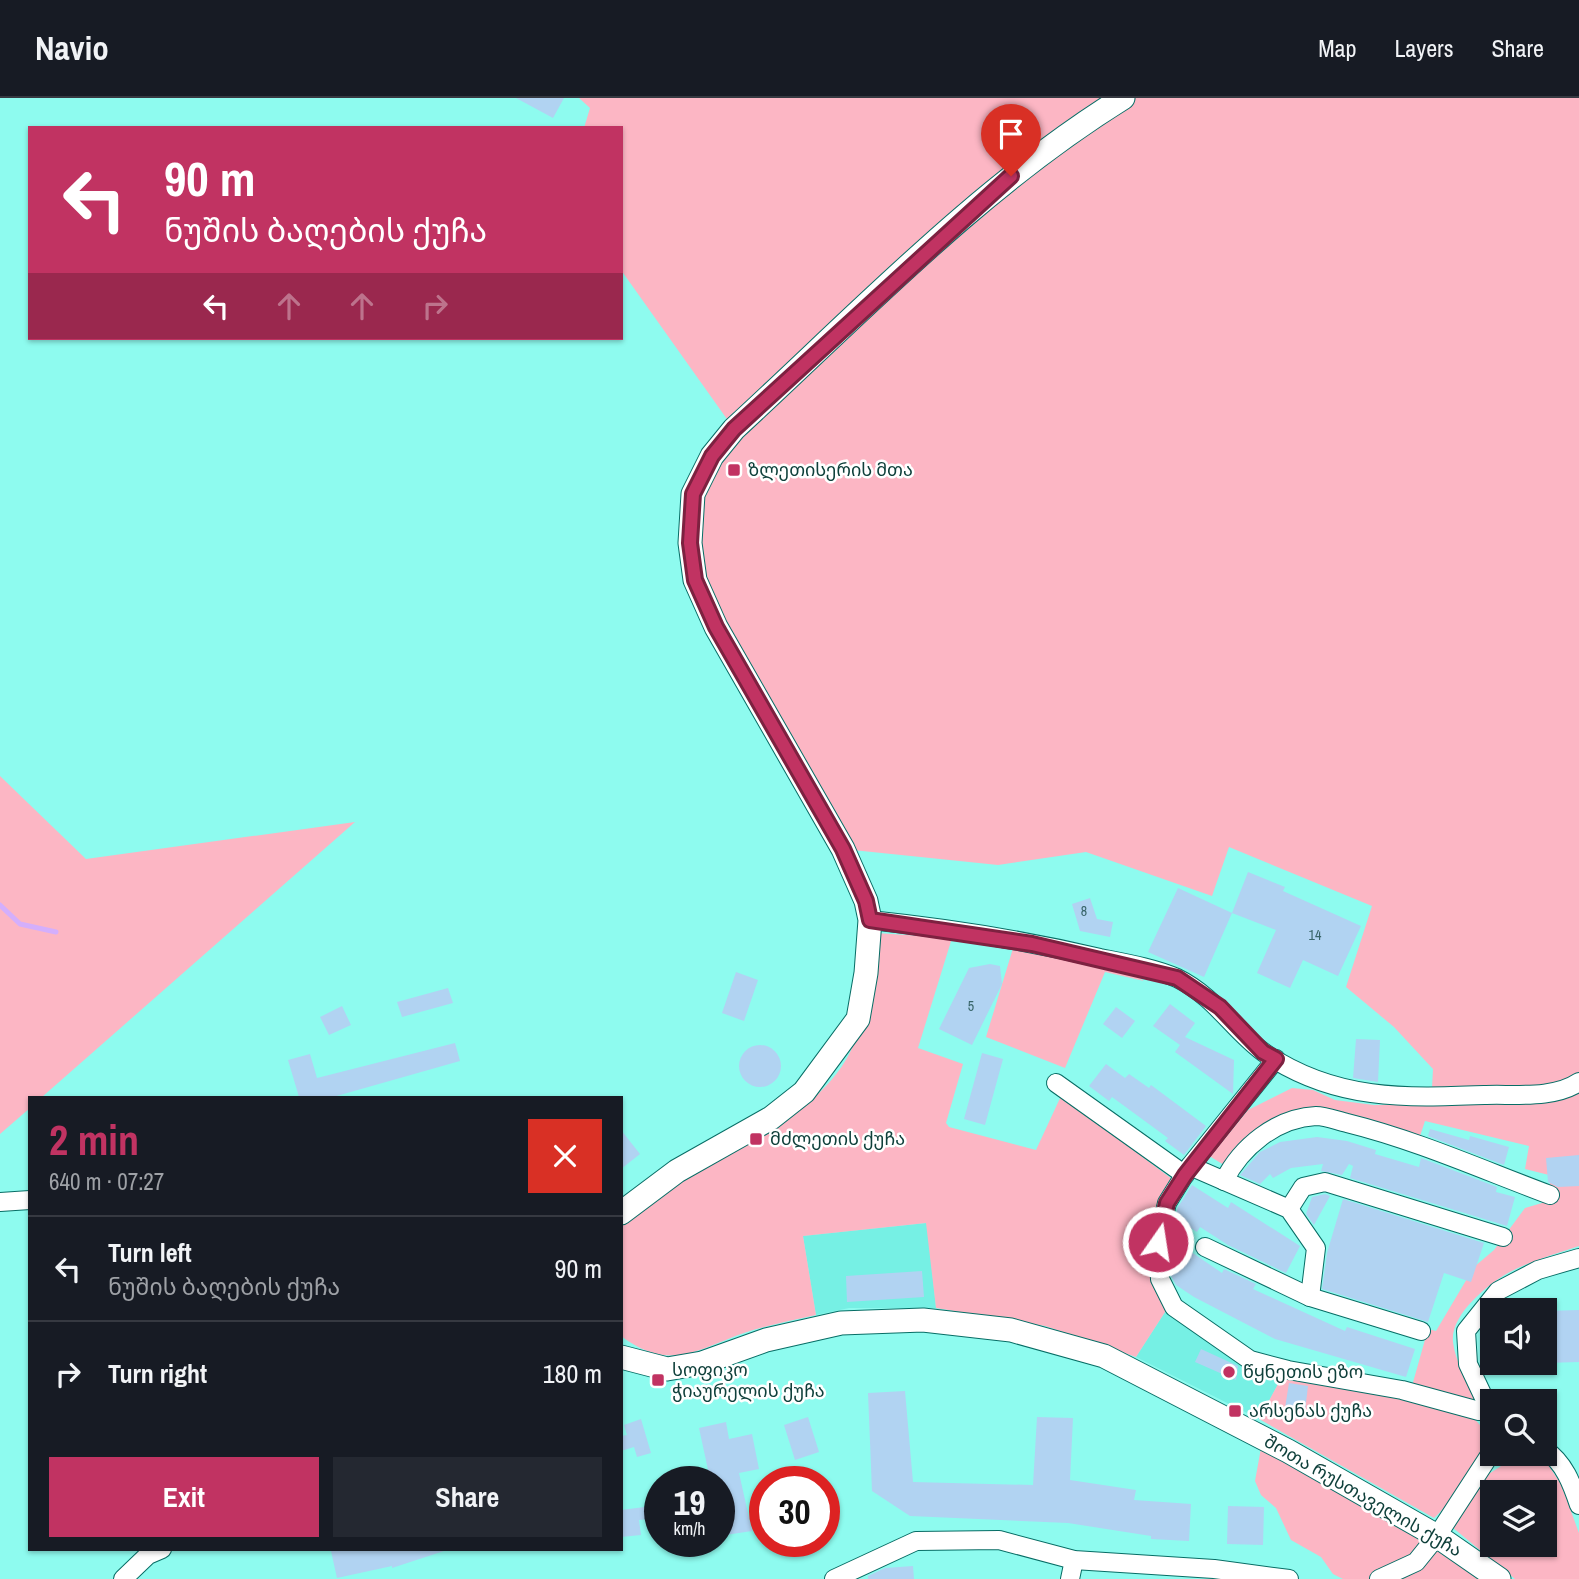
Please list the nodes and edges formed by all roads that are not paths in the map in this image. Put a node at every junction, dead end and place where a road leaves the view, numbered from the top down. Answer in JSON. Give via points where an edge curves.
{"nodes":[{"id":1,"x":1123,"y":98,"type":"edge"},
{"id":2,"x":870,"y":920,"type":"junction"},
{"id":3,"x":1276,"y":1059,"type":"junction"},
{"id":4,"x":1579,"y":1082,"type":"edge"},
{"id":5,"x":1056,"y":1083,"type":"dead end"},
{"id":6,"x":1188,"y":1171,"type":"junction"},
{"id":7,"x":1224,"y":1181,"type":"junction"},
{"id":8,"x":1550,"y":1195,"type":"dead end"},
{"id":9,"x":28,"y":1200,"type":"edge"},
{"id":10,"x":0,"y":1202,"type":"edge"},
{"id":11,"x":1289,"y":1209,"type":"junction"},
{"id":12,"x":623,"y":1212,"type":"edge"},
{"id":13,"x":1503,"y":1237,"type":"dead end"},
{"id":14,"x":1205,"y":1247,"type":"dead end"},
{"id":15,"x":1579,"y":1258,"type":"edge"},
{"id":16,"x":1310,"y":1297,"type":"junction"},
{"id":17,"x":1422,"y":1331,"type":"dead end"},
{"id":18,"x":623,"y":1358,"type":"edge"},
{"id":19,"x":1480,"y":1390,"type":"edge"},
{"id":20,"x":1480,"y":1411,"type":"edge"},
{"id":21,"x":1557,"y":1460,"type":"edge"},
{"id":22,"x":1482,"y":1466,"type":"edge"},
{"id":23,"x":1579,"y":1505,"type":"edge"},
{"id":24,"x":1437,"y":1535,"type":"junction"},
{"id":25,"x":157,"y":1551,"type":"edge"},
{"id":26,"x":1074,"y":1560,"type":"junction"},
{"id":27,"x":123,"y":1579,"type":"edge"},
{"id":28,"x":834,"y":1579,"type":"edge"},
{"id":29,"x":1070,"y":1579,"type":"edge"},
{"id":30,"x":1289,"y":1579,"type":"edge"},
{"id":31,"x":1378,"y":1579,"type":"edge"},
{"id":32,"x":1499,"y":1579,"type":"edge"}],
"edges":[{"from":1,"to":2,"type":"main road","via":[[1064,135],[993,190],[734,429],[712,456],[693,494],[690,543],[695,580],[716,627],[843,849]]},
{"from":2,"to":3,"type":"street","via":[[1032,944],[1177,978],[1220,1007],[1263,1052]]},
{"from":2,"to":12,"type":"main road","via":[[858,1019],[804,1092],[771,1118],[677,1171]]},
{"from":3,"to":4,"type":"street","via":[[1329,1085],[1379,1096],[1527,1096]]},
{"from":3,"to":6,"type":"street"},
{"from":5,"to":6,"type":"street"},
{"from":6,"to":7,"type":"street"},
{"from":6,"to":20,"type":"street","via":[[1167,1203],[1158,1242],[1160,1279],[1174,1307],[1250,1360],[1402,1390]]},
{"from":7,"to":8,"type":"street","via":[[1250,1144],[1275,1128],[1317,1116],[1370,1129]]},
{"from":7,"to":11,"type":"street"},
{"from":9,"to":10,"type":"street"},
{"from":11,"to":13,"type":"street","via":[[1303,1187],[1325,1182]]},
{"from":11,"to":16,"type":"street","via":[[1316,1248]]},
{"from":14,"to":16,"type":"street"},
{"from":15,"to":19,"type":"street","via":[[1538,1270],[1497,1291],[1466,1331],[1468,1364]]},
{"from":16,"to":17,"type":"street"},
{"from":18,"to":24,"type":"main road","name":"შოთა რუსთაველის ქუჩა","via":[[667,1369],[841,1323],[923,1320],[1011,1330],[1104,1356]]},
{"from":21,"to":23,"type":"street"},
{"from":22,"to":24,"type":"street"},
{"from":24,"to":31,"type":"street","via":[[1416,1562]]},
{"from":24,"to":32,"type":"main road","name":"შოთა რუსთაველის ქუჩა"},
{"from":25,"to":27,"type":"street"},
{"from":26,"to":28,"type":"street","via":[[999,1541],[916,1541]]},
{"from":26,"to":29,"type":"street"},
{"from":26,"to":30,"type":"street"}]}
